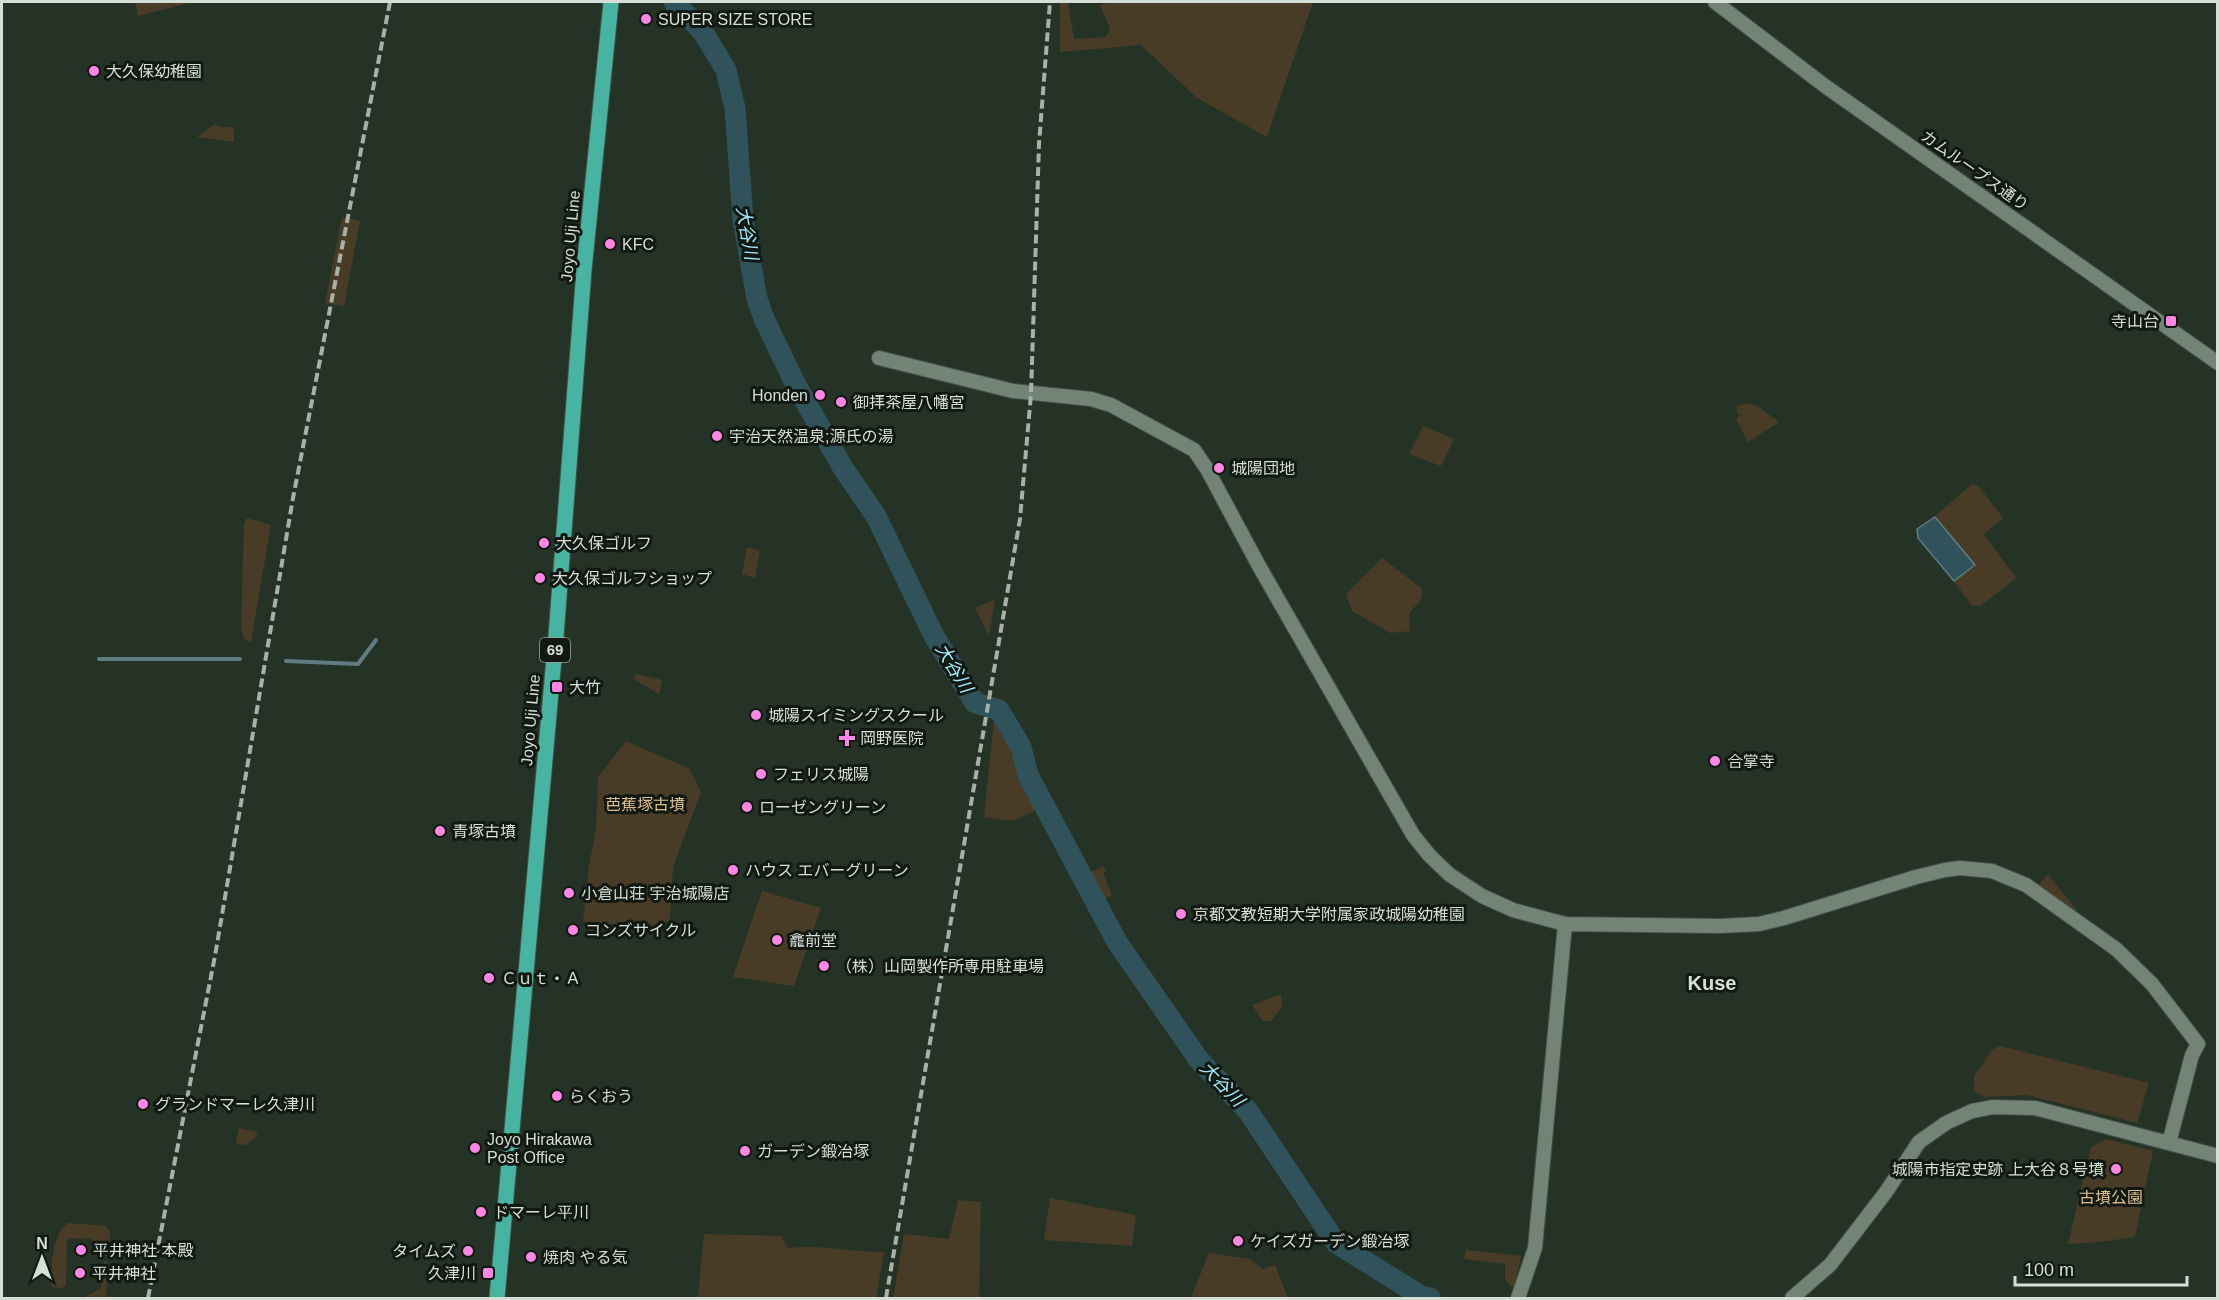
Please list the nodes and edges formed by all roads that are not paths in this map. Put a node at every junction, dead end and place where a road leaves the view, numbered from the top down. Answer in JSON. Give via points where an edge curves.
{"nodes":[{"id":1,"x":611,"y":2,"type":"edge"},
{"id":2,"x":1715,"y":2,"type":"edge"},
{"id":3,"x":879,"y":358,"type":"dead end"},
{"id":4,"x":2217,"y":363,"type":"edge"},
{"id":5,"x":1565,"y":924,"type":"junction"},
{"id":6,"x":2169,"y":1143,"type":"junction"},
{"id":7,"x":2217,"y":1156,"type":"edge"},
{"id":8,"x":497,"y":1299,"type":"edge"},
{"id":9,"x":1518,"y":1299,"type":"edge"},
{"id":10,"x":1792,"y":1299,"type":"edge"}],
"edges":[{"from":1,"to":8,"type":"main road","name":"Joyo Uji Line","number":"69"},
{"from":2,"to":4,"type":"street","name":"カムループス通り","via":[[1825,86]]},
{"from":3,"to":5,"type":"street","via":[[1013,392],[1091,399],[1111,405],[1194,450],[1413,835],[1453,877],[1488,899]]},
{"from":5,"to":6,"type":"street","via":[[1758,924],[1945,870],[1992,871],[2026,885],[2116,948],[2152,984],[2198,1044]]},
{"from":5,"to":9,"type":"street","via":[[1535,1248]]},
{"from":6,"to":7,"type":"street"},
{"from":6,"to":10,"type":"street","via":[[2036,1108],[1993,1107],[1972,1111],[1919,1142],[1830,1265]]}]}
